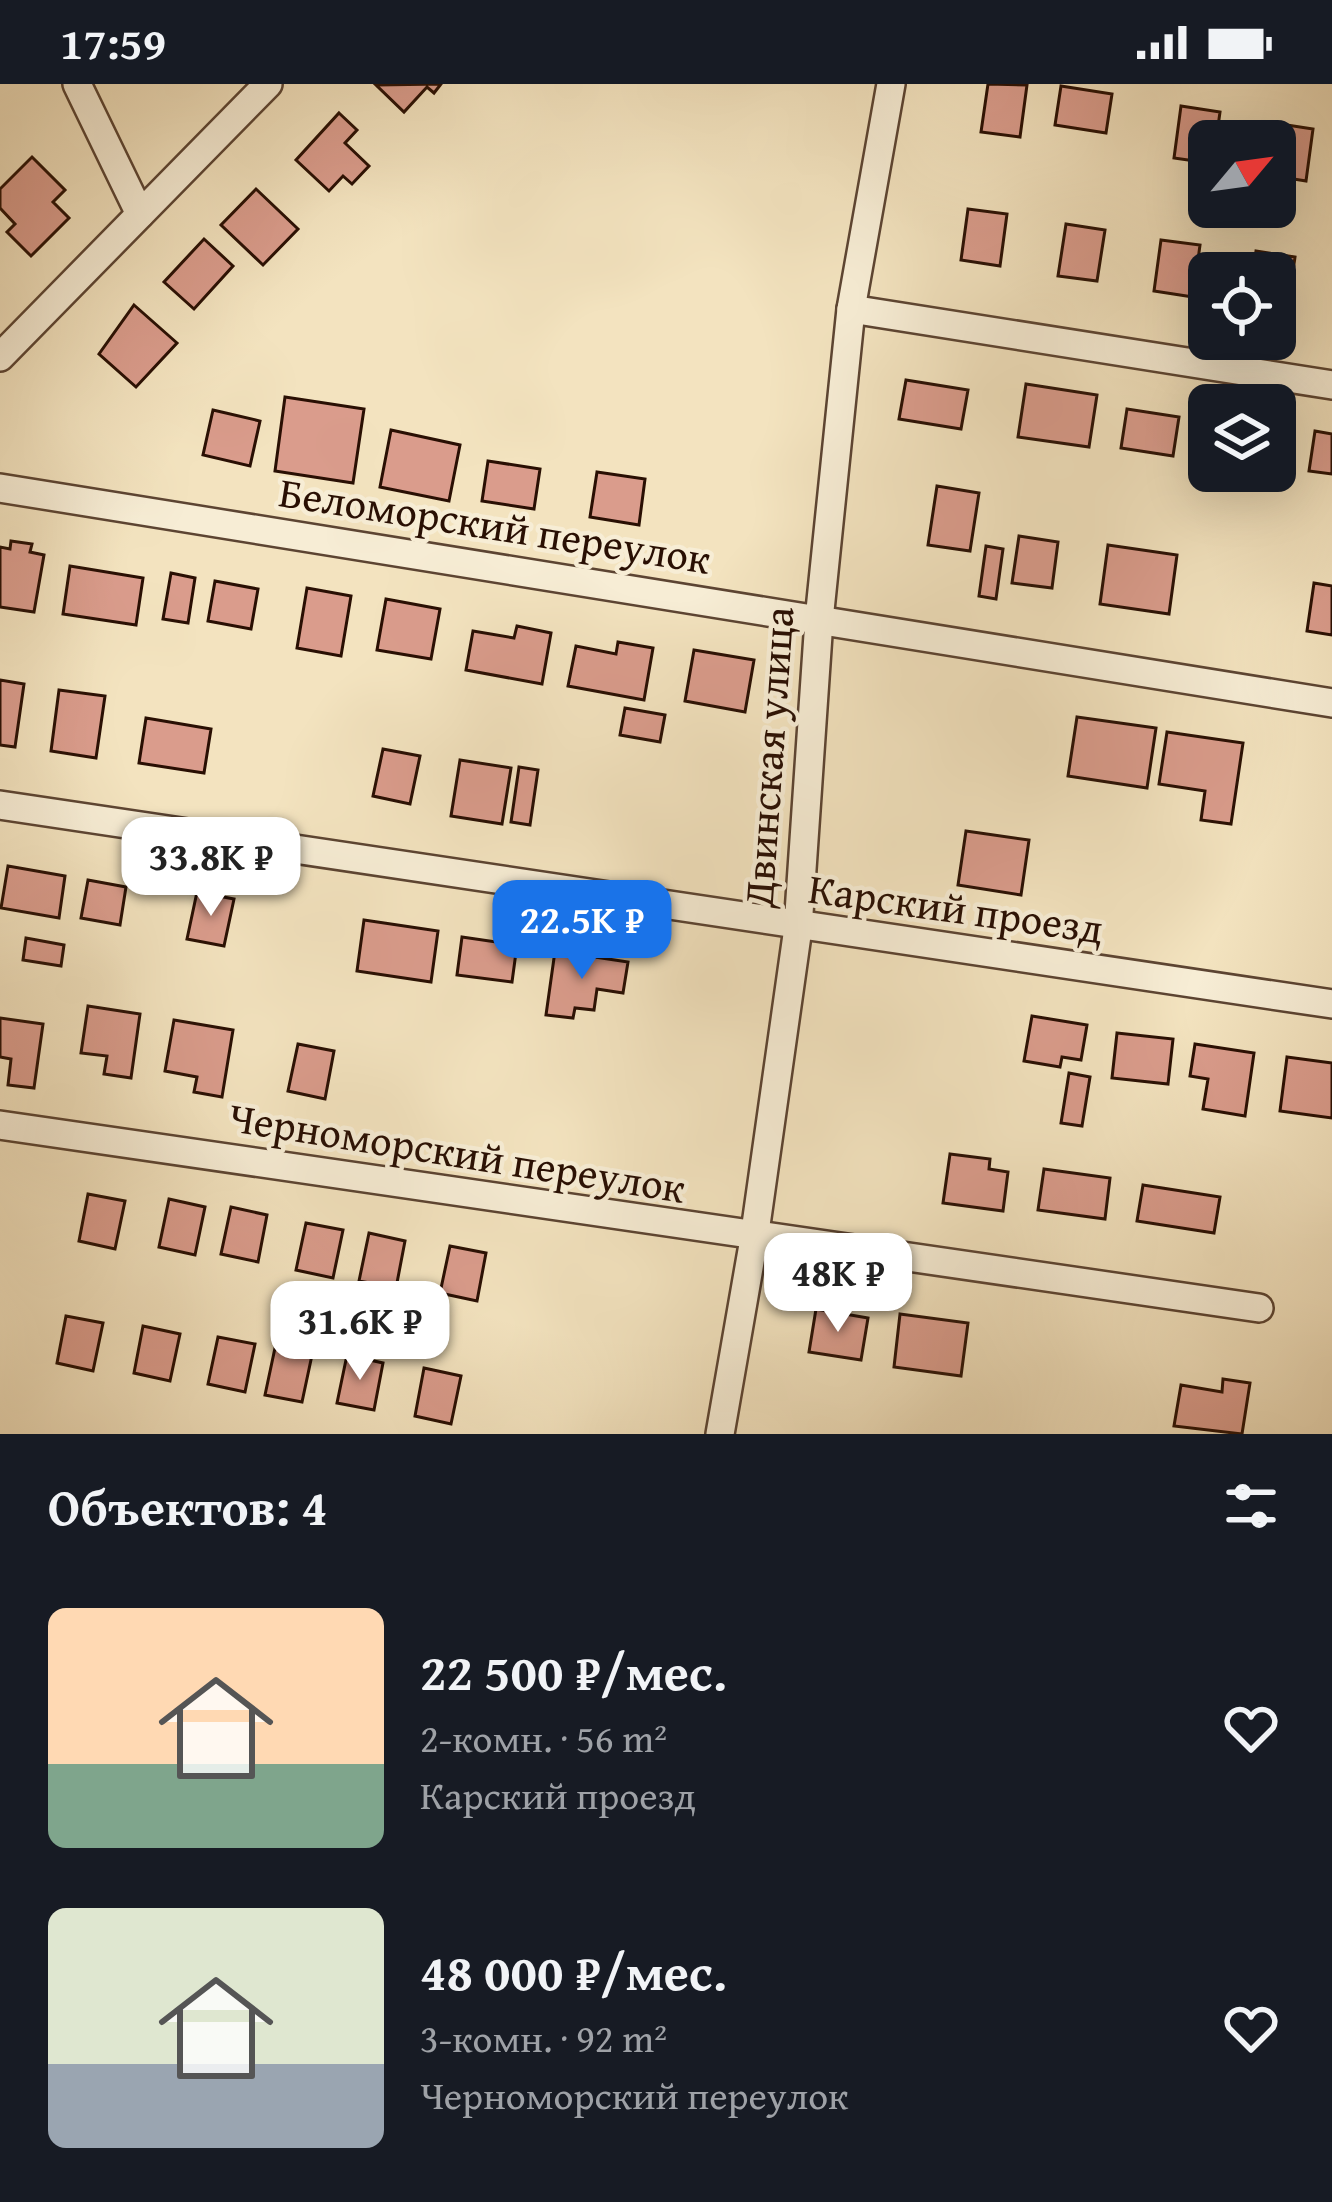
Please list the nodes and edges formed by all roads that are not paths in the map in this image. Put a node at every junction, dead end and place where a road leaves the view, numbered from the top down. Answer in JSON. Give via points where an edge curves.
{"nodes":[{"id":1,"x":77,"y":84,"type":"edge"},
{"id":2,"x":268,"y":84,"type":"edge"},
{"id":3,"x":891,"y":84,"type":"edge"},
{"id":4,"x":140,"y":214,"type":"junction"},
{"id":5,"x":851,"y":309,"type":"junction"},
{"id":6,"x":0,"y":357,"type":"edge"},
{"id":7,"x":1332,"y":385,"type":"edge"},
{"id":8,"x":0,"y":488,"type":"edge"},
{"id":9,"x":819,"y":620,"type":"junction"},
{"id":10,"x":1332,"y":703,"type":"edge"},
{"id":11,"x":0,"y":805,"type":"edge"},
{"id":12,"x":799,"y":928,"type":"junction"},
{"id":13,"x":1332,"y":1004,"type":"edge"},
{"id":14,"x":0,"y":1125,"type":"edge"},
{"id":15,"x":754,"y":1239,"type":"junction"},
{"id":16,"x":1259,"y":1308,"type":"dead end"},
{"id":17,"x":719,"y":1434,"type":"edge"}],
"edges":[{"from":1,"to":4,"type":"street"},
{"from":2,"to":4,"type":"street"},
{"from":3,"to":5,"type":"street","name":"Двинская улица"},
{"from":4,"to":6,"type":"street"},
{"from":5,"to":7,"type":"street"},
{"from":5,"to":9,"type":"street","name":"Двинская улица"},
{"from":8,"to":9,"type":"street","name":"Беломорский переулок"},
{"from":9,"to":10,"type":"street","name":"Беломорский переулок"},
{"from":9,"to":12,"type":"street","name":"Двинская улица"},
{"from":11,"to":12,"type":"street","name":"Карский проезд"},
{"from":12,"to":13,"type":"street","name":"Карский проезд"},
{"from":12,"to":15,"type":"street","name":"Двинская улица"},
{"from":14,"to":15,"type":"street","name":"Черноморский переулок"},
{"from":15,"to":16,"type":"street","name":"Черноморский переулок"},
{"from":15,"to":17,"type":"street","name":"Двинская улица"}]}
